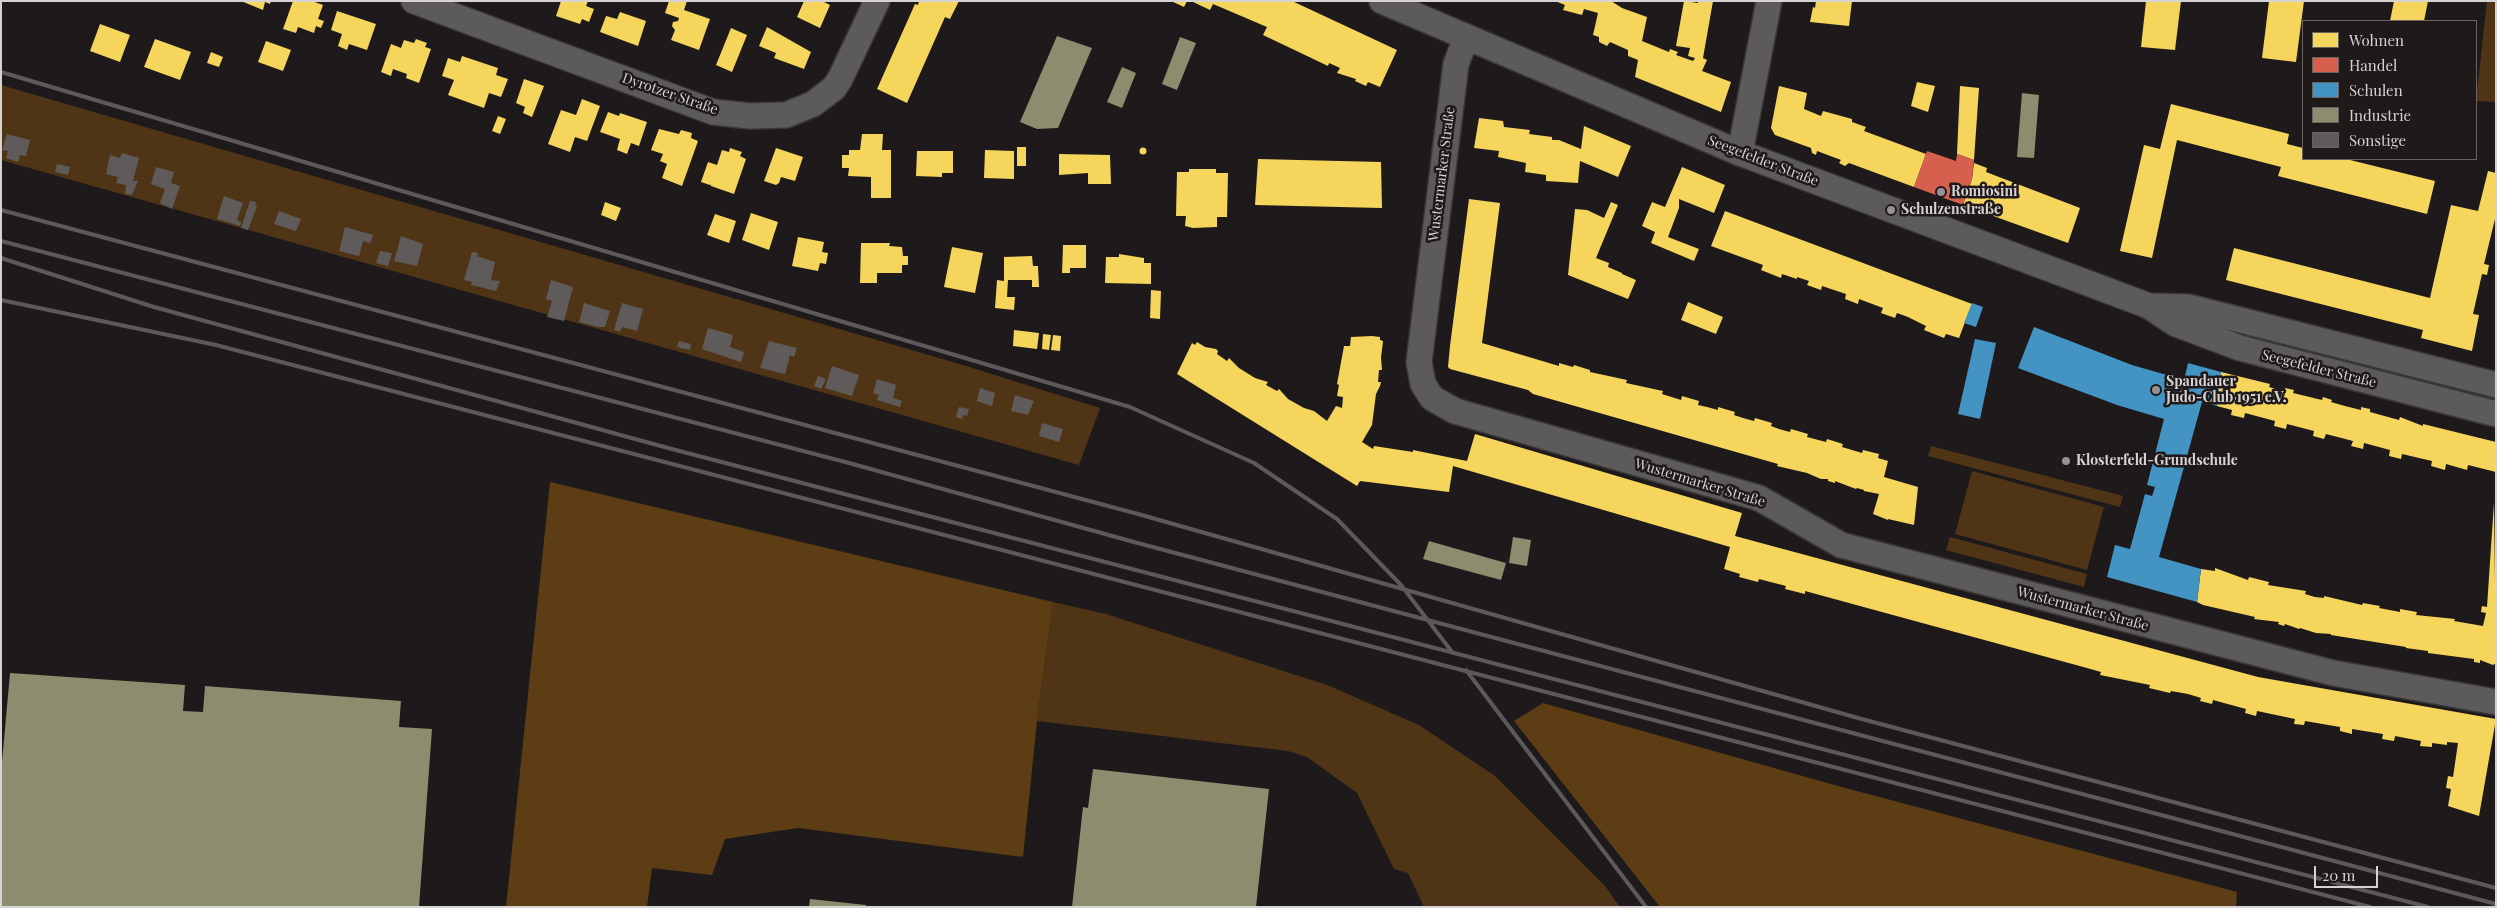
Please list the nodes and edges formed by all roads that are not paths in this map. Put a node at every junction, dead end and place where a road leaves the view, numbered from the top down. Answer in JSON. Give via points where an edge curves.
{"nodes":[{"id":1,"x":414,"y":1,"type":"edge"},
{"id":2,"x":877,"y":1,"type":"edge"},
{"id":3,"x":1382,"y":1,"type":"edge"},
{"id":4,"x":1769,"y":1,"type":"edge"},
{"id":5,"x":1466,"y":38,"type":"junction"},
{"id":6,"x":1740,"y":153,"type":"junction"},
{"id":7,"x":2149,"y":306,"type":"junction"},
{"id":8,"x":2496,"y":385,"type":"edge"},
{"id":9,"x":2496,"y":414,"type":"edge"},
{"id":10,"x":2496,"y":702,"type":"edge"}],
"edges":[{"from":1,"to":2,"type":"street","name":"Dyrotzer Straße","via":[[713,112],[750,116],[786,115],[813,104],[834,88]]},
{"from":3,"to":5,"type":"street","name":"Seegefelder Straße"},
{"from":4,"to":6,"type":"street"},
{"from":5,"to":6,"type":"street","name":"Seegefelder Straße"},
{"from":5,"to":10,"type":"street","name":"Wustermarker Straße","via":[[1456,64],[1419,362],[1423,384],[1432,398],[1455,410],[1759,498],[1841,545],[2333,672]]},
{"from":6,"to":7,"type":"street","name":"Seegefelder Straße"},
{"from":7,"to":8,"type":"street","name":"Seegefelder Straße","via":[[2190,307]]},
{"from":7,"to":9,"type":"street","name":"Seegefelder Straße","via":[[2176,324],[2240,348]]}]}
